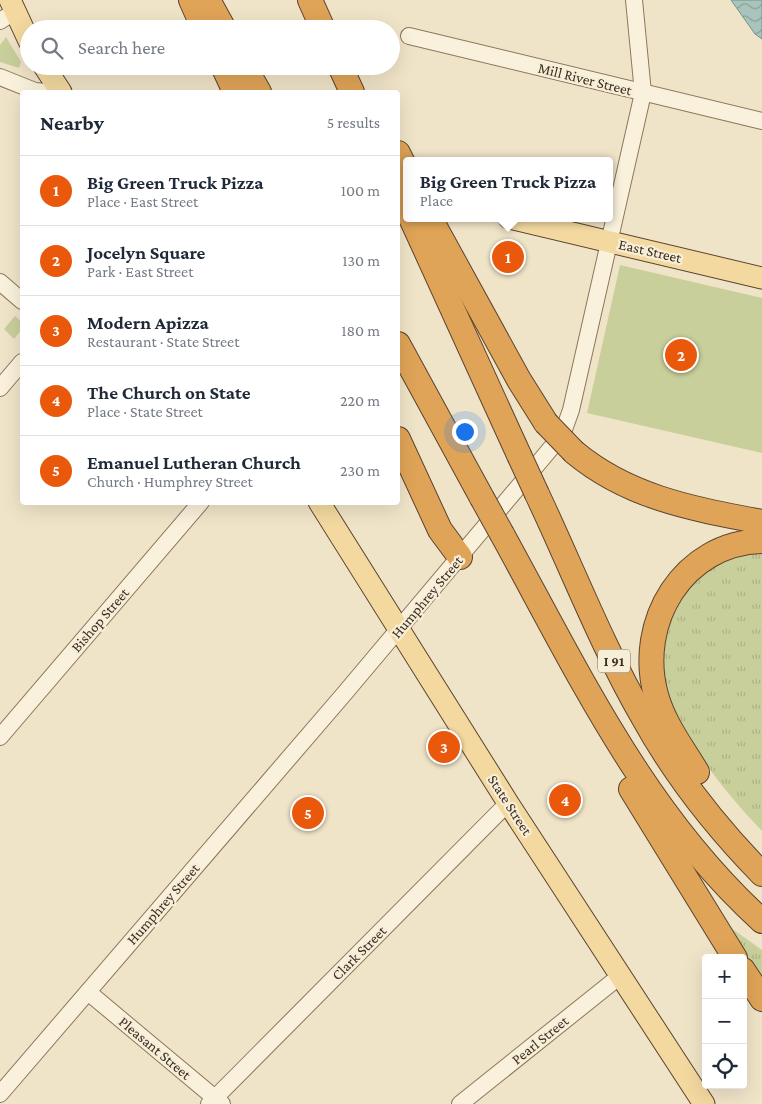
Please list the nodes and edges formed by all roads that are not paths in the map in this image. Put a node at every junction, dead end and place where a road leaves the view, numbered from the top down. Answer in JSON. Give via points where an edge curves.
{"nodes":[{"id":1,"x":191,"y":0,"type":"edge"},
{"id":2,"x":208,"y":0,"type":"edge"},
{"id":3,"x":310,"y":0,"type":"edge"},
{"id":4,"x":634,"y":0,"type":"edge"},
{"id":5,"x":8,"y":11,"type":"edge"},
{"id":6,"x":200,"y":20,"type":"edge"},
{"id":7,"x":219,"y":20,"type":"edge"},
{"id":8,"x":319,"y":20,"type":"edge"},
{"id":9,"x":20,"y":28,"type":"edge"},
{"id":10,"x":409,"y":36,"type":"dead end"},
{"id":11,"x":47,"y":75,"type":"edge"},
{"id":12,"x":227,"y":75,"type":"edge"},
{"id":13,"x":249,"y":75,"type":"edge"},
{"id":14,"x":344,"y":75,"type":"edge"},
{"id":15,"x":0,"y":77,"type":"edge"},
{"id":16,"x":32,"y":90,"type":"edge"},
{"id":17,"x":53,"y":90,"type":"edge"},
{"id":18,"x":234,"y":90,"type":"edge"},
{"id":19,"x":258,"y":90,"type":"edge"},
{"id":20,"x":351,"y":90,"type":"edge"},
{"id":21,"x":643,"y":93,"type":"junction"},
{"id":22,"x":762,"y":121,"type":"edge"},
{"id":23,"x":425,"y":222,"type":"edge"},
{"id":24,"x":425,"y":222,"type":"edge"},
{"id":25,"x":526,"y":222,"type":"edge"},
{"id":26,"x":610,"y":242,"type":"junction"},
{"id":27,"x":762,"y":278,"type":"edge"},
{"id":28,"x":0,"y":282,"type":"edge"},
{"id":29,"x":20,"y":299,"type":"edge"},
{"id":30,"x":400,"y":348,"type":"edge"},
{"id":31,"x":20,"y":364,"type":"edge"},
{"id":32,"x":0,"y":388,"type":"edge"},
{"id":33,"x":400,"y":443,"type":"edge"},
{"id":34,"x":198,"y":505,"type":"edge"},
{"id":35,"x":321,"y":505,"type":"edge"},
{"id":36,"x":762,"y":522,"type":"edge"},
{"id":37,"x":762,"y":541,"type":"edge"},
{"id":38,"x":460,"y":557,"type":"junction"},
{"id":39,"x":399,"y":629,"type":"junction"},
{"id":40,"x":0,"y":738,"type":"edge"},
{"id":41,"x":622,"y":751,"type":"junction"},
{"id":42,"x":508,"y":803,"type":"junction"},
{"id":43,"x":711,"y":816,"type":"junction"},
{"id":44,"x":762,"y":874,"type":"edge"},
{"id":45,"x":762,"y":922,"type":"edge"},
{"id":46,"x":733,"y":954,"type":"edge"},
{"id":47,"x":620,"y":976,"type":"junction"},
{"id":48,"x":747,"y":976,"type":"edge"},
{"id":49,"x":88,"y":992,"type":"junction"},
{"id":50,"x":762,"y":999,"type":"edge"},
{"id":51,"x":0,"y":1094,"type":"edge"},
{"id":52,"x":215,"y":1102,"type":"edge"},
{"id":53,"x":460,"y":1104,"type":"edge"},
{"id":54,"x":704,"y":1104,"type":"edge"}],
"edges":[{"from":1,"to":6,"type":"highway"},
{"from":2,"to":7,"type":"highway"},
{"from":3,"to":8,"type":"highway"},
{"from":4,"to":21,"type":"street","name":"Humphrey Street"},
{"from":5,"to":9,"type":"main road"},
{"from":10,"to":21,"type":"street","name":"Mill River Street"},
{"from":11,"to":17,"type":"main road"},
{"from":12,"to":18,"type":"highway"},
{"from":13,"to":19,"type":"highway"},
{"from":14,"to":20,"type":"highway"},
{"from":15,"to":16,"type":"street"},
{"from":21,"to":22,"type":"street","name":"Mill River Street"},
{"from":21,"to":26,"type":"street","name":"Humphrey Street"},
{"from":23,"to":36,"type":"highway","bridge":true,"via":[[546,423],[574,452],[611,479],[642,494],[685,507]]},
{"from":24,"to":43,"type":"highway","number":"I 91","bridge":true,"via":[[519,455],[638,710],[661,748]]},
{"from":25,"to":26,"type":"main road","name":"East Street"},
{"from":26,"to":27,"type":"main road","name":"East Street"},
{"from":26,"to":38,"type":"street","name":"Humphrey Street","via":[[564,430]]},
{"from":28,"to":29,"type":"street"},
{"from":30,"to":41,"type":"highway","number":"I 91","bridge":true},
{"from":31,"to":32,"type":"street"},
{"from":33,"to":38,"type":"highway","via":[[440,530]]},
{"from":34,"to":40,"type":"street","name":"Bishop Street"},
{"from":35,"to":39,"type":"main road","name":"State Street"},
{"from":37,"to":43,"type":"highway","via":[[722,549],[692,568],[666,598],[652,637],[651,665],[658,703],[670,730],[701,779]]},
{"from":38,"to":39,"type":"street","name":"Humphrey Street"},
{"from":39,"to":42,"type":"main road","name":"State Street"},
{"from":39,"to":49,"type":"street","name":"Humphrey Street"},
{"from":41,"to":45,"type":"highway","number":"I 91","via":[[683,838]]},
{"from":41,"to":46,"type":"highway","via":[[635,799]]},
{"from":42,"to":47,"type":"main road","name":"State Street"},
{"from":42,"to":52,"type":"street","name":"Clark Street"},
{"from":43,"to":44,"type":"highway","number":"I 91"},
{"from":47,"to":53,"type":"street","name":"Pearl Street"},
{"from":47,"to":54,"type":"main road","name":"State Street"},
{"from":48,"to":50,"type":"highway"},
{"from":49,"to":51,"type":"street","name":"Humphrey Street"},
{"from":49,"to":52,"type":"street","name":"Pleasant Street"}]}
